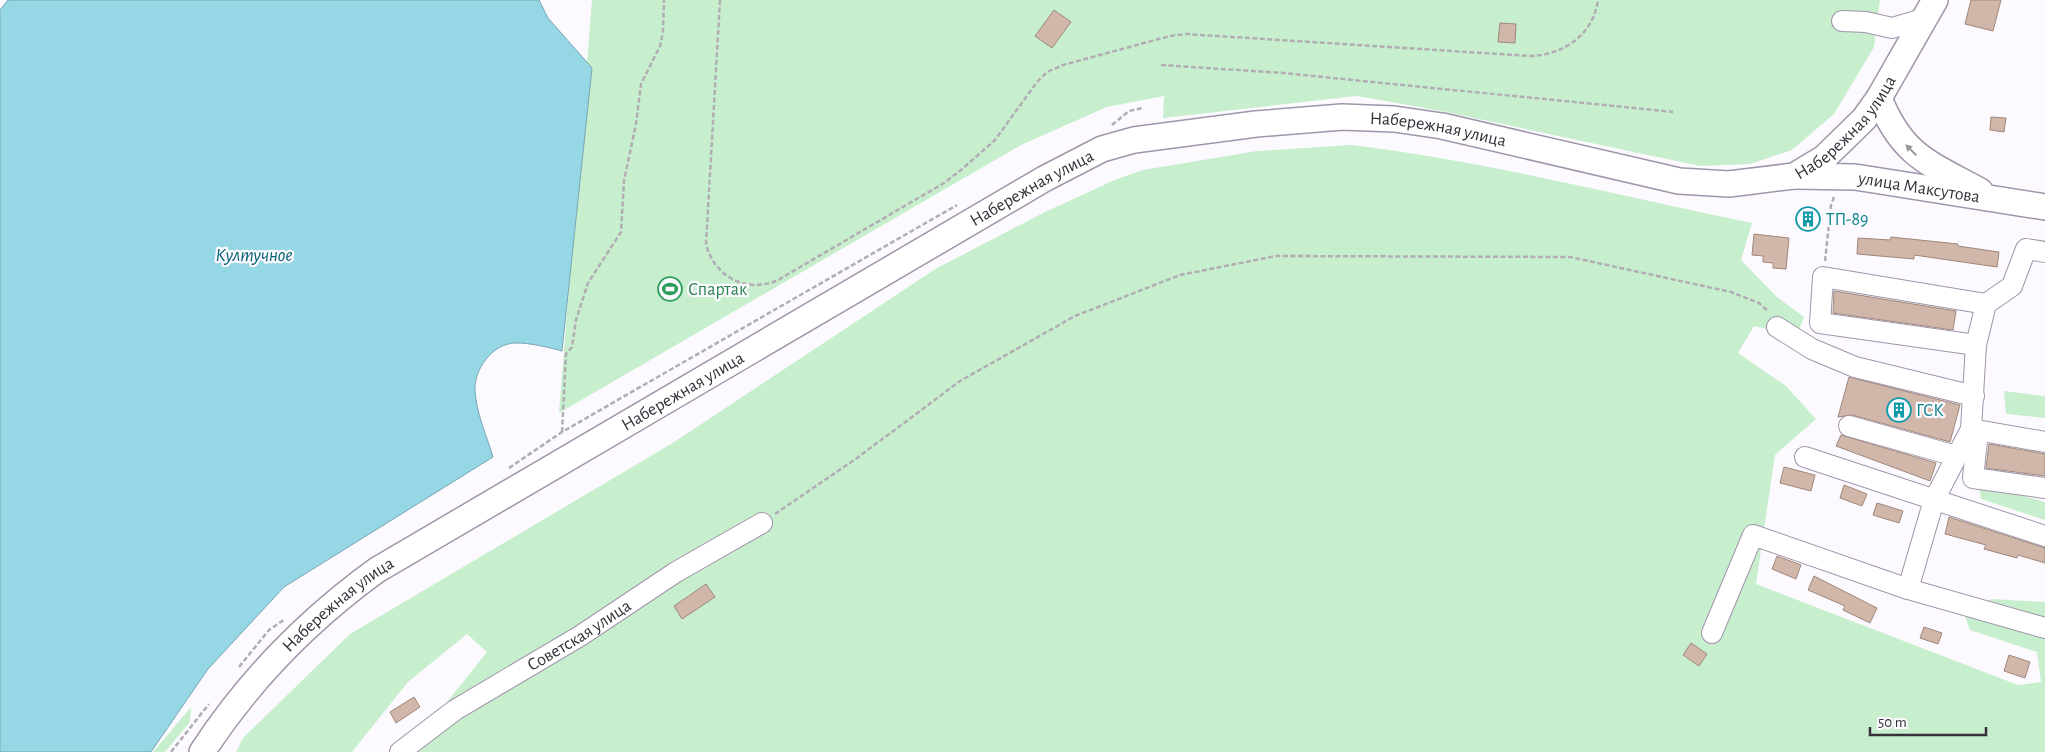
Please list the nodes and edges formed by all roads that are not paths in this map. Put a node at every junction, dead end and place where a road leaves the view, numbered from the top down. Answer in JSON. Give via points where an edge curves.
{"nodes":[{"id":1,"x":1931,"y":9,"type":"edge"},
{"id":2,"x":1842,"y":21,"type":"dead end"},
{"id":3,"x":1892,"y":28,"type":"junction"},
{"id":4,"x":1900,"y":62,"type":"junction"},
{"id":5,"x":1879,"y":98,"type":"junction"},
{"id":6,"x":1794,"y":176,"type":"junction"},
{"id":7,"x":1993,"y":199,"type":"junction"},
{"id":8,"x":2045,"y":207,"type":"edge"},
{"id":9,"x":2045,"y":252,"type":"edge"},
{"id":10,"x":1986,"y":304,"type":"junction"},
{"id":11,"x":1775,"y":322,"type":"road end"},
{"id":12,"x":1976,"y":345,"type":"junction"},
{"id":13,"x":1974,"y":396,"type":"junction"},
{"id":14,"x":1849,"y":426,"type":"dead end"},
{"id":15,"x":1974,"y":430,"type":"junction"},
{"id":16,"x":2045,"y":442,"type":"edge"},
{"id":17,"x":1805,"y":456,"type":"dead end"},
{"id":18,"x":1956,"y":456,"type":"junction"},
{"id":19,"x":2045,"y":488,"type":"edge"},
{"id":20,"x":1934,"y":500,"type":"junction"},
{"id":21,"x":762,"y":524,"type":"road end"},
{"id":22,"x":2045,"y":536,"type":"edge"},
{"id":23,"x":1908,"y":589,"type":"junction"},
{"id":24,"x":2045,"y":628,"type":"edge"},
{"id":25,"x":1712,"y":633,"type":"dead end"},
{"id":26,"x":202,"y":752,"type":"edge"},
{"id":27,"x":400,"y":752,"type":"edge"}],
"edges":[{"from":1,"to":3,"type":"street"},
{"from":1,"to":4,"type":"main road","name":"Набережная улица"},
{"from":2,"to":3,"type":"street"},
{"from":3,"to":4,"type":"street"},
{"from":4,"to":5,"type":"main road","name":"Набережная улица"},
{"from":5,"to":6,"type":"main road","name":"Набережная улица","via":[[1838,147]]},
{"from":7,"to":5,"type":"main road","one_way":true,"via":[[1916,155],[1897,135]]},
{"from":6,"to":7,"type":"main road","name":"улица Максутова","via":[[1855,177]]},
{"from":6,"to":26,"type":"main road","name":"Набережная улица","via":[[1729,184],[1679,181],[1442,126],[1367,118],[1317,118],[1256,124],[1153,137],[1102,149],[1044,178],[377,570],[322,612],[291,642],[239,700]]},
{"from":7,"to":8,"type":"main road","name":"улица Максутова"},
{"from":9,"to":10,"type":"street","via":[[2026,249],[2012,286]]},
{"from":10,"to":12,"type":"street"},
{"from":10,"to":12,"type":"street","via":[[1823,277],[1820,323]]},
{"from":11,"to":13,"type":"street","via":[[1812,349],[1855,367]]},
{"from":12,"to":13,"type":"street"},
{"from":13,"to":15,"type":"street"},
{"from":14,"to":18,"type":"street"},
{"from":15,"to":16,"type":"street"},
{"from":15,"to":18,"type":"street"},
{"from":15,"to":19,"type":"street","via":[[1973,478]]},
{"from":17,"to":20,"type":"street"},
{"from":18,"to":20,"type":"street"},
{"from":20,"to":22,"type":"street"},
{"from":20,"to":23,"type":"street"},
{"from":21,"to":27,"type":"street","name":"Советская улица","via":[[676,572],[580,636],[454,710]]},
{"from":23,"to":24,"type":"street"},
{"from":23,"to":25,"type":"street","via":[[1753,535]]}]}
